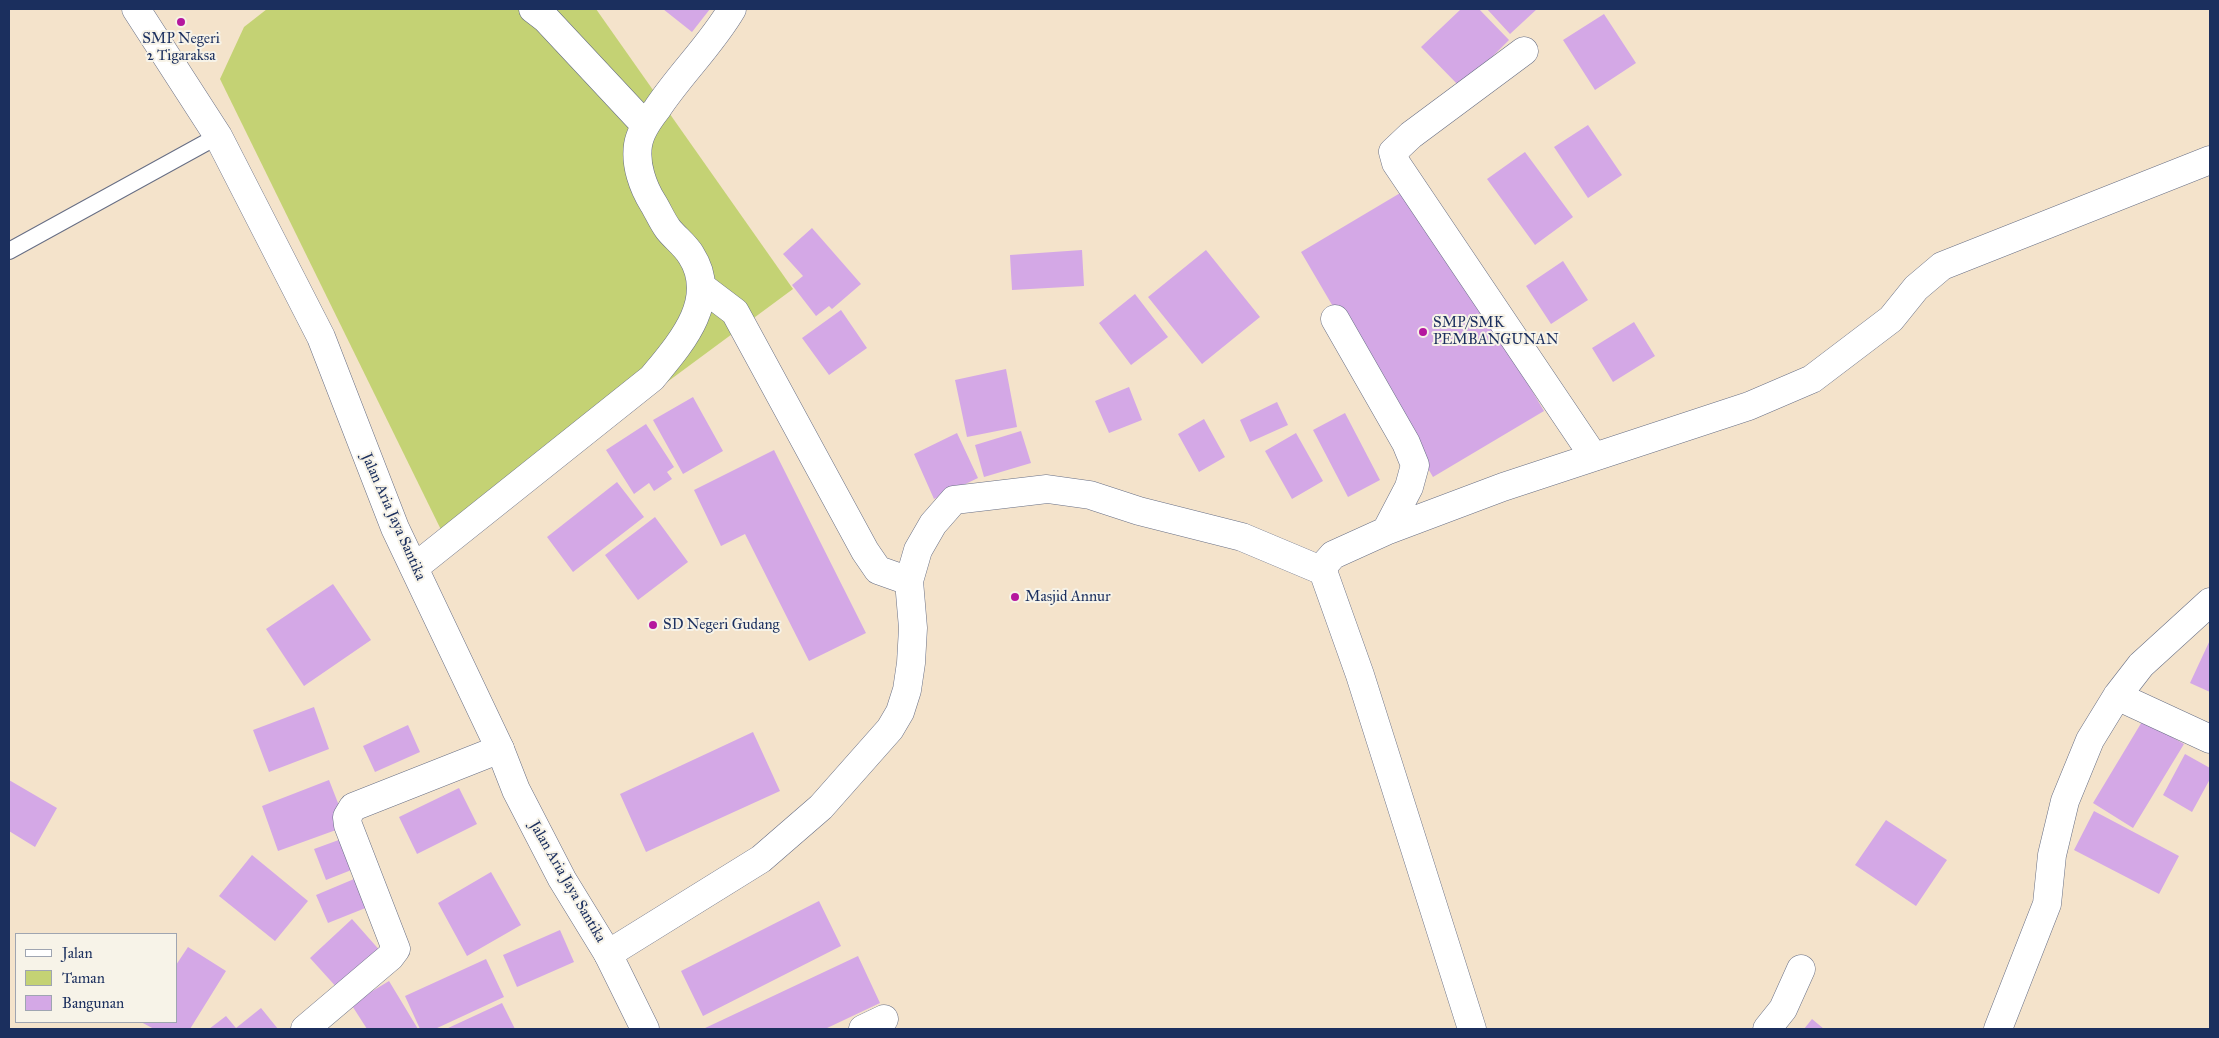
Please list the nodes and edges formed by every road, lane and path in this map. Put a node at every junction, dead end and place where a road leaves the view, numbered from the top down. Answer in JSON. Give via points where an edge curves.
{"nodes":[{"id":1,"x":136,"y":9,"type":"edge"},
{"id":2,"x":534,"y":9,"type":"edge"},
{"id":3,"x":732,"y":9,"type":"edge"},
{"id":4,"x":1524,"y":51,"type":"dead end"},
{"id":5,"x":645,"y":125,"type":"junction"},
{"id":6,"x":218,"y":136,"type":"junction"},
{"id":7,"x":2210,"y":160,"type":"edge"},
{"id":8,"x":9,"y":251,"type":"edge"},
{"id":9,"x":702,"y":288,"type":"junction"},
{"id":10,"x":1335,"y":319,"type":"dead end"},
{"id":11,"x":1594,"y":457,"type":"junction"},
{"id":12,"x":1386,"y":531,"type":"junction"},
{"id":13,"x":415,"y":567,"type":"junction"},
{"id":14,"x":1323,"y":571,"type":"junction"},
{"id":15,"x":909,"y":580,"type":"junction"},
{"id":16,"x":2210,"y":602,"type":"edge"},
{"id":17,"x":2117,"y":696,"type":"junction"},
{"id":18,"x":2210,"y":739,"type":"edge"},
{"id":19,"x":500,"y":749,"type":"junction"},
{"id":20,"x":608,"y":954,"type":"junction"},
{"id":21,"x":1801,"y":969,"type":"dead end"},
{"id":22,"x":304,"y":1029,"type":"edge"},
{"id":23,"x":645,"y":1029,"type":"edge"},
{"id":24,"x":1472,"y":1029,"type":"edge"},
{"id":25,"x":1767,"y":1029,"type":"edge"},
{"id":26,"x":1998,"y":1029,"type":"edge"}],
"edges":[{"from":1,"to":6,"type":"street","name":"Jalan Aria Jaya Santika"},
{"from":2,"to":5,"type":"street"},
{"from":3,"to":5,"type":"street"},
{"from":4,"to":11,"type":"street","via":[[1393,152],[1396,163]]},
{"from":5,"to":9,"type":"street","via":[[638,146],[642,185],[668,228],[690,254],[700,273]]},
{"from":6,"to":8,"type":"lane"},
{"from":6,"to":13,"type":"street","name":"Jalan Aria Jaya Santika","via":[[321,337],[392,520]]},
{"from":7,"to":11,"type":"street","via":[[1942,266],[1916,288],[1891,319],[1812,379],[1749,406]]},
{"from":9,"to":13,"type":"street","via":[[697,312],[683,341],[652,378]]},
{"from":9,"to":15,"type":"street","via":[[734,312],[878,570]]},
{"from":10,"to":12,"type":"street","via":[[1416,465],[1409,488]]},
{"from":11,"to":12,"type":"street"},
{"from":12,"to":14,"type":"street","via":[[1333,556]]},
{"from":13,"to":19,"type":"street","name":"Jalan Aria Jaya Santika"},
{"from":14,"to":15,"type":"street","via":[[1242,537],[1090,495],[1047,489],[954,500],[933,524],[918,550]]},
{"from":14,"to":24,"type":"street","via":[[1360,675]]},
{"from":15,"to":20,"type":"street","via":[[913,628],[910,672],[900,712],[885,736],[821,807],[761,859]]},
{"from":16,"to":17,"type":"street","via":[[2141,665]]},
{"from":17,"to":18,"type":"street"},
{"from":17,"to":26,"type":"street","via":[[2090,740],[2065,801],[2052,855],[2047,904]]},
{"from":19,"to":20,"type":"street","name":"Jalan Aria Jaya Santika","via":[[516,790],[562,879]]},
{"from":19,"to":22,"type":"street","via":[[353,807],[347,817],[348,825],[396,949]]},
{"from":20,"to":23,"type":"street","name":"Jalan Aria Jaya Santika"},
{"from":21,"to":25,"type":"street","via":[[1783,1009]]}]}
